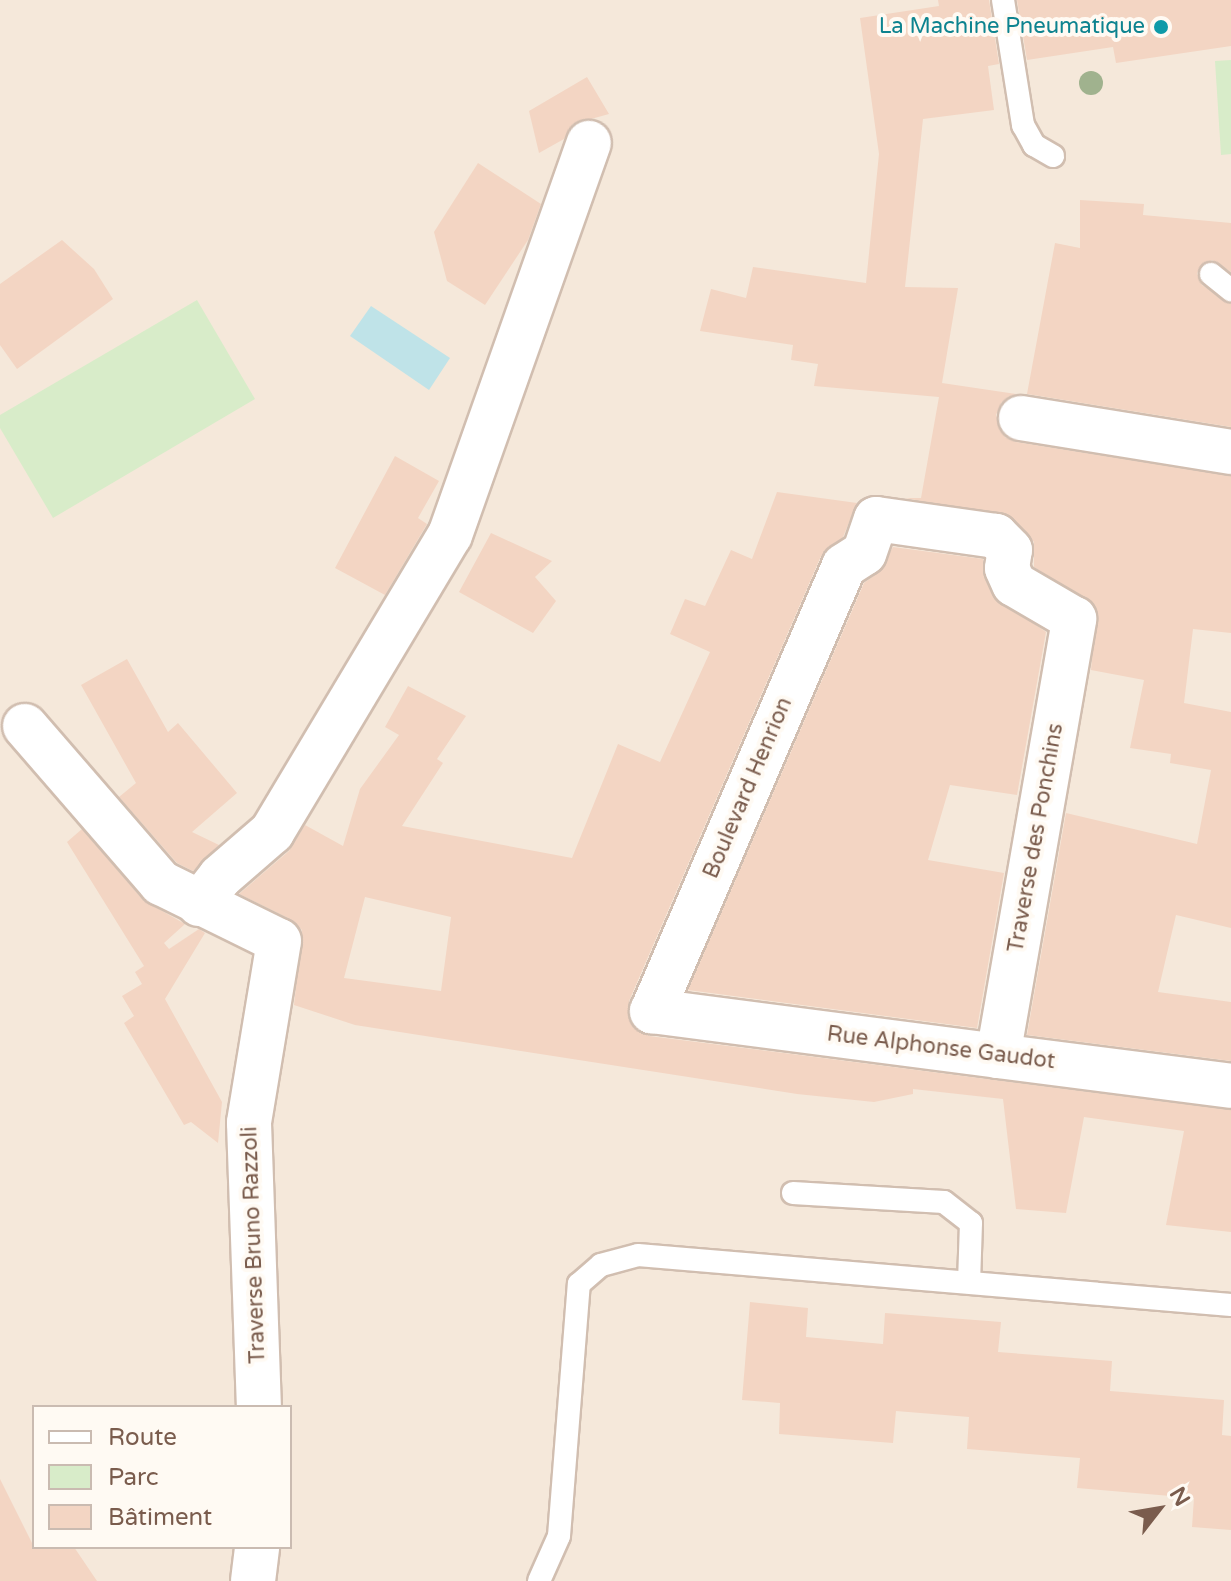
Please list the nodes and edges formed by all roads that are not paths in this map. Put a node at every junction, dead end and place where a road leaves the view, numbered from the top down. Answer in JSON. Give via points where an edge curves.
{"nodes":[{"id":1,"x":1003,"y":0,"type":"edge"},
{"id":2,"x":589,"y":143,"type":"dead end"},
{"id":3,"x":1053,"y":156,"type":"dead end"},
{"id":4,"x":1211,"y":274,"type":"dead end"},
{"id":5,"x":1231,"y":290,"type":"edge"},
{"id":6,"x":1021,"y":418,"type":"dead end"},
{"id":7,"x":1231,"y":452,"type":"edge"},
{"id":8,"x":1074,"y":619,"type":"joint"},
{"id":9,"x":25,"y":726,"type":"dead end"},
{"id":10,"x":199,"y":904,"type":"junction"},
{"id":11,"x":652,"y":1011,"type":"joint"},
{"id":12,"x":998,"y":1056,"type":"junction"},
{"id":13,"x":1231,"y":1086,"type":"edge"},
{"id":14,"x":793,"y":1193,"type":"dead end"},
{"id":15,"x":969,"y":1282,"type":"junction"},
{"id":16,"x":1231,"y":1305,"type":"edge"},
{"id":17,"x":259,"y":1405,"type":"edge"},
{"id":18,"x":257,"y":1549,"type":"edge"},
{"id":19,"x":253,"y":1581,"type":"edge"},
{"id":20,"x":539,"y":1581,"type":"edge"}],
"edges":[{"from":1,"to":3,"type":"lane","via":[[1023,125],[1034,145]]},
{"from":2,"to":10,"type":"street","via":[[450,535],[272,832],[220,877]]},
{"from":4,"to":5,"type":"lane"},
{"from":6,"to":7,"type":"street"},
{"from":8,"to":11,"type":"street","name":"Boulevard Henrion","via":[[1014,584],[1007,568],[1010,550],[996,536],[876,519],[864,553],[844,566]]},
{"from":8,"to":12,"type":"street","name":"Traverse des Ponchins"},
{"from":9,"to":10,"type":"street","via":[[161,883]]},
{"from":10,"to":17,"type":"street","name":"Traverse Bruno Razzoli","via":[[279,941],[249,1123]]},
{"from":11,"to":12,"type":"street","name":"Rue Alphonse Gaudot"},
{"from":12,"to":13,"type":"street","name":"Rue Alphonse Gaudot"},
{"from":14,"to":15,"type":"lane","via":[[944,1202],[971,1223]]},
{"from":15,"to":16,"type":"lane"},
{"from":15,"to":20,"type":"lane","via":[[638,1255],[601,1265],[579,1284],[559,1536]]},
{"from":18,"to":19,"type":"street"}]}
